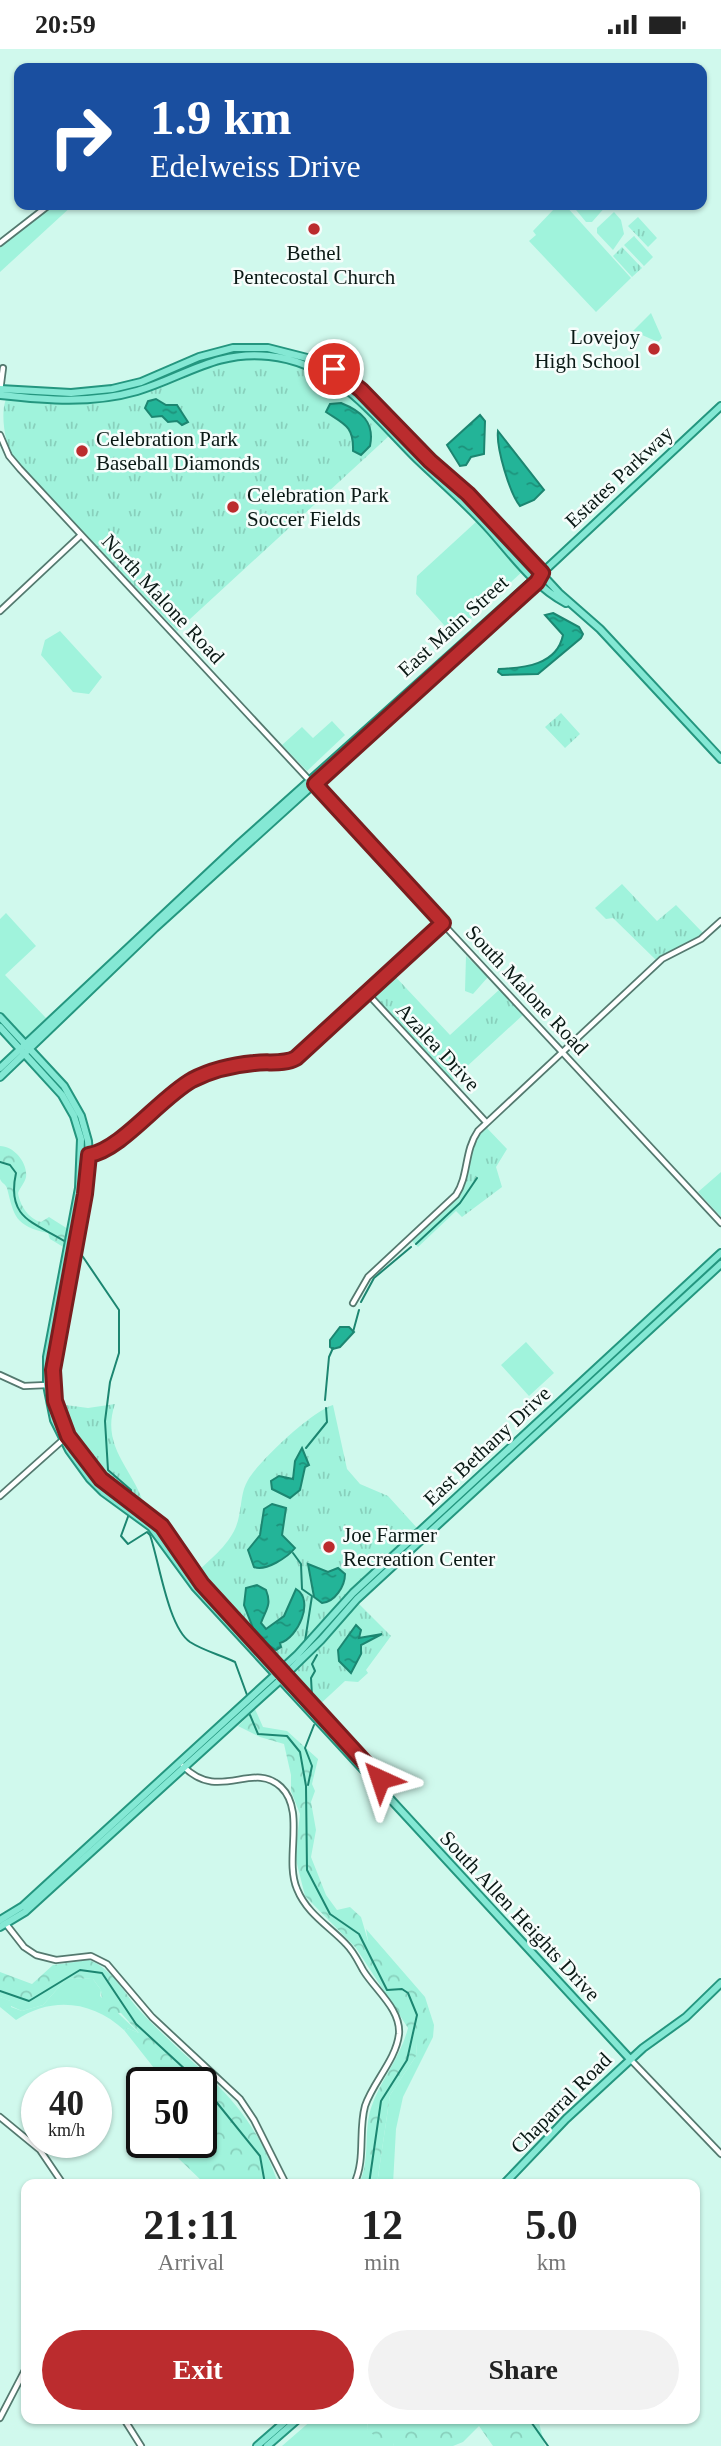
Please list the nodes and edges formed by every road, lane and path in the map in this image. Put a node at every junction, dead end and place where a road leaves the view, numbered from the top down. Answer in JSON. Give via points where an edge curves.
{"nodes":[{"id":1,"x":43,"y":210,"type":"edge"},
{"id":2,"x":0,"y":243,"type":"edge"},
{"id":3,"x":184,"y":367,"type":"junction"},
{"id":4,"x":3,"y":368,"type":"dead end"},
{"id":5,"x":0,"y":391,"type":"edge"},
{"id":6,"x":721,"y":407,"type":"edge"},
{"id":7,"x":0,"y":435,"type":"edge"},
{"id":8,"x":81,"y":535,"type":"junction"},
{"id":9,"x":542,"y":573,"type":"junction"},
{"id":10,"x":535,"y":579,"type":"junction"},
{"id":11,"x":506,"y":601,"type":"junction"},
{"id":12,"x":580,"y":610,"type":"junction"},
{"id":13,"x":0,"y":611,"type":"edge"},
{"id":14,"x":492,"y":623,"type":"junction"},
{"id":15,"x":444,"y":662,"type":"junction"},
{"id":16,"x":721,"y":759,"type":"edge"},
{"id":17,"x":312,"y":782,"type":"junction"},
{"id":18,"x":241,"y":846,"type":"junction"},
{"id":19,"x":443,"y":923,"type":"junction"},
{"id":20,"x":720,"y":923,"type":"edge"},
{"id":21,"x":121,"y":953,"type":"junction"},
{"id":22,"x":102,"y":978,"type":"junction"},
{"id":23,"x":367,"y":993,"type":"junction"},
{"id":24,"x":74,"y":1001,"type":"junction"},
{"id":25,"x":0,"y":1017,"type":"edge"},
{"id":26,"x":0,"y":1027,"type":"edge"},
{"id":27,"x":25,"y":1048,"type":"junction"},
{"id":28,"x":562,"y":1051,"type":"junction"},
{"id":29,"x":0,"y":1068,"type":"edge"},
{"id":30,"x":0,"y":1077,"type":"edge"},
{"id":31,"x":486,"y":1122,"type":"junction"},
{"id":32,"x":86,"y":1156,"type":"junction"},
{"id":33,"x":721,"y":1223,"type":"edge"},
{"id":34,"x":721,"y":1253,"type":"edge"},
{"id":35,"x":721,"y":1264,"type":"edge"},
{"id":36,"x":352,"y":1303,"type":"dead end"},
{"id":37,"x":0,"y":1375,"type":"edge"},
{"id":38,"x":588,"y":1381,"type":"junction"},
{"id":39,"x":50,"y":1385,"type":"junction"},
{"id":40,"x":65,"y":1438,"type":"junction"},
{"id":41,"x":0,"y":1496,"type":"edge"},
{"id":42,"x":136,"y":1510,"type":"junction"},
{"id":43,"x":239,"y":1623,"type":"junction"},
{"id":44,"x":234,"y":1629,"type":"junction"},
{"id":45,"x":281,"y":1674,"type":"junction"},
{"id":46,"x":328,"y":1728,"type":"junction"},
{"id":47,"x":183,"y":1766,"type":"junction"},
{"id":48,"x":359,"y":1767,"type":"junction"},
{"id":49,"x":377,"y":1781,"type":"junction"},
{"id":50,"x":158,"y":1785,"type":"junction"},
{"id":51,"x":385,"y":1796,"type":"junction"},
{"id":52,"x":142,"y":1808,"type":"junction"},
{"id":53,"x":115,"y":1829,"type":"junction"},
{"id":54,"x":1,"y":1922,"type":"edge"},
{"id":55,"x":721,"y":1985,"type":"edge"},
{"id":56,"x":630,"y":2059,"type":"junction"},
{"id":57,"x":0,"y":2117,"type":"edge"},
{"id":58,"x":721,"y":2154,"type":"edge"},
{"id":59,"x":60,"y":2179,"type":"edge"},
{"id":60,"x":284,"y":2179,"type":"edge"},
{"id":61,"x":356,"y":2179,"type":"edge"},
{"id":62,"x":510,"y":2179,"type":"edge"},
{"id":63,"x":21,"y":2378,"type":"edge"},
{"id":64,"x":0,"y":2419,"type":"edge"},
{"id":65,"x":126,"y":2424,"type":"edge"},
{"id":66,"x":282,"y":2424,"type":"edge"},
{"id":67,"x":292,"y":2424,"type":"edge"},
{"id":68,"x":141,"y":2446,"type":"edge"},
{"id":69,"x":257,"y":2446,"type":"edge"},
{"id":70,"x":267,"y":2446,"type":"edge"}],
"edges":[{"from":1,"to":2,"type":"street"},
{"from":3,"to":5,"type":"main road","via":[[138,391],[102,398],[70,401]]},
{"from":3,"to":9,"type":"main road","via":[[215,352],[250,347],[302,355],[334,369],[468,494]]},
{"from":3,"to":10,"type":"main road","via":[[251,355],[285,358],[327,374],[352,392],[458,495]]},
{"from":4,"to":5,"type":"street"},
{"from":6,"to":9,"type":"main road","name":"Estates Parkway"},
{"from":7,"to":8,"type":"street","name":"North Malone Road","via":[[15,463]]},
{"from":8,"to":13,"type":"street"},
{"from":8,"to":17,"type":"street","name":"North Malone Road"},
{"from":9,"to":10,"type":"main road","name":"East Main Street"},
{"from":9,"to":12,"type":"main road"},
{"from":10,"to":11,"type":"main road","name":"East Main Street"},
{"from":10,"to":12,"type":"main road"},
{"from":10,"to":14,"type":"main road","name":"East Main Street"},
{"from":11,"to":14,"type":"main road"},
{"from":11,"to":15,"type":"main road","name":"East Main Street"},
{"from":12,"to":16,"type":"main road"},
{"from":14,"to":15,"type":"main road","name":"East Main Street"},
{"from":15,"to":17,"type":"main road","name":"East Main Street"},
{"from":17,"to":18,"type":"main road","name":"East Main Street"},
{"from":17,"to":19,"type":"street","name":"South Malone Road"},
{"from":18,"to":21,"type":"main road","name":"East Main Street"},
{"from":18,"to":22,"type":"main road","name":"East Main Street"},
{"from":19,"to":23,"type":"street"},
{"from":19,"to":28,"type":"street","name":"South Malone Road"},
{"from":20,"to":28,"type":"street","via":[[701,939],[666,955]]},
{"from":21,"to":22,"type":"main road"},
{"from":21,"to":24,"type":"main road","name":"East Main Street"},
{"from":22,"to":24,"type":"main road","name":"East Main Street"},
{"from":23,"to":31,"type":"street","name":"Azalea Drive"},
{"from":23,"to":32,"type":"street","via":[[294,1060],[237,1066],[195,1079],[167,1096],[108,1149]]},
{"from":24,"to":27,"type":"main road","name":"East Main Street"},
{"from":25,"to":27,"type":"main road"},
{"from":26,"to":27,"type":"main road"},
{"from":27,"to":29,"type":"main road","name":"East Main Street"},
{"from":27,"to":30,"type":"main road","name":"East Main Street"},
{"from":27,"to":32,"type":"main road","name":"South Allen Heights Drive","via":[[81,1116]]},
{"from":28,"to":31,"type":"street"},
{"from":28,"to":33,"type":"street","name":"South Malone Road"},
{"from":31,"to":36,"type":"street","via":[[469,1146],[456,1195],[368,1277]]},
{"from":32,"to":39,"type":"main road","name":"South Allen Heights Drive"},
{"from":34,"to":38,"type":"main road","name":"East Bethany Drive"},
{"from":35,"to":38,"type":"main road","name":"East Bethany Drive"},
{"from":37,"to":39,"type":"street","via":[[19,1384]]},
{"from":38,"to":45,"type":"main road","name":"East Bethany Drive","via":[[345,1600]]},
{"from":39,"to":40,"type":"main road","name":"South Allen Heights Drive","via":[[51,1411]]},
{"from":40,"to":41,"type":"street"},
{"from":40,"to":42,"type":"main road","name":"South Allen Heights Drive"},
{"from":40,"to":42,"type":"main road","name":"South Allen Heights Drive","via":[[98,1488],[125,1508]]},
{"from":42,"to":43,"type":"main road","name":"South Allen Heights Drive","via":[[162,1526],[202,1584]]},
{"from":42,"to":44,"type":"main road","name":"South Allen Heights Drive"},
{"from":43,"to":44,"type":"main road"},
{"from":43,"to":45,"type":"main road","name":"South Allen Heights Drive"},
{"from":44,"to":45,"type":"main road","name":"South Allen Heights Drive"},
{"from":45,"to":46,"type":"main road","name":"South Allen Heights Drive"},
{"from":45,"to":47,"type":"main road","name":"East Bethany Drive"},
{"from":46,"to":48,"type":"main road","name":"South Allen Heights Drive"},
{"from":46,"to":49,"type":"main road","name":"South Allen Heights Drive","via":[[370,1768]]},
{"from":47,"to":50,"type":"main road","name":"East Bethany Drive"},
{"from":47,"to":52,"type":"main road","name":"East Bethany Drive"},
{"from":47,"to":61,"type":"street","via":[[205,1782],[256,1778],[273,1781],[283,1790],[292,1808],[291,1863],[297,1890],[320,1921],[349,1946],[395,2015],[398,2040],[366,2105]]},
{"from":48,"to":49,"type":"main road"},
{"from":48,"to":51,"type":"main road","name":"South Allen Heights Drive"},
{"from":49,"to":51,"type":"main road","name":"South Allen Heights Drive"},
{"from":50,"to":52,"type":"main road"},
{"from":50,"to":53,"type":"main road","name":"East Bethany Drive"},
{"from":51,"to":56,"type":"main road","name":"South Allen Heights Drive"},
{"from":52,"to":53,"type":"main road","name":"East Bethany Drive"},
{"from":53,"to":54,"type":"main road","name":"East Bethany Drive"},
{"from":54,"to":60,"type":"street","via":[[28,1950],[43,1958],[91,1956],[107,1964],[152,2017],[240,2099]]},
{"from":55,"to":56,"type":"main road","name":"Chaparral Road","via":[[673,2029]]},
{"from":56,"to":58,"type":"street"},
{"from":56,"to":62,"type":"main road","name":"Chaparral Road"},
{"from":57,"to":59,"type":"street","via":[[40,2150]]},
{"from":63,"to":64,"type":"street"},
{"from":65,"to":68,"type":"street"},
{"from":66,"to":69,"type":"main road"},
{"from":67,"to":70,"type":"main road"}]}
